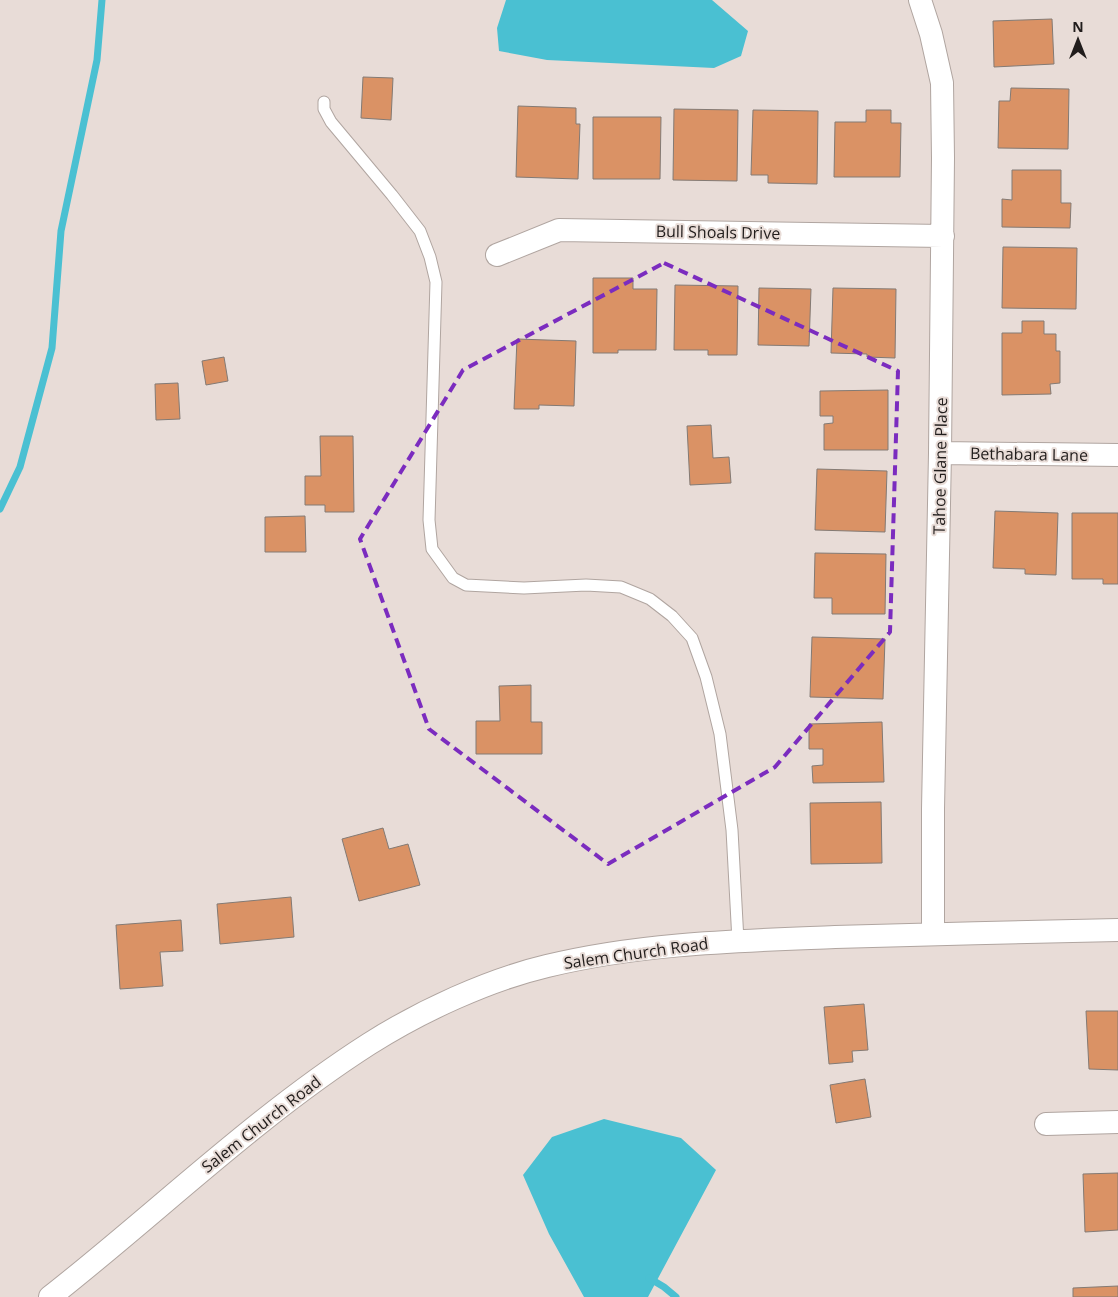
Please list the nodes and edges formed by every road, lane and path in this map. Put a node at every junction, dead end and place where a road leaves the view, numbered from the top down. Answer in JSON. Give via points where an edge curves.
{"nodes":[{"id":1,"x":920,"y":0,"type":"edge"},
{"id":2,"x":324,"y":102,"type":"dead end"},
{"id":3,"x":943,"y":236,"type":"junction"},
{"id":4,"x":497,"y":255,"type":"dead end"},
{"id":5,"x":940,"y":453,"type":"junction"},
{"id":6,"x":1118,"y":455,"type":"edge"},
{"id":7,"x":1118,"y":930,"type":"edge"},
{"id":8,"x":934,"y":934,"type":"junction"},
{"id":9,"x":738,"y":940,"type":"junction"},
{"id":10,"x":1118,"y":1122,"type":"edge"},
{"id":11,"x":1046,"y":1124,"type":"dead end"},
{"id":12,"x":50,"y":1297,"type":"edge"}],
"edges":[{"from":1,"to":3,"type":"street","name":"Tahoe Glane Place","via":[[942,83]]},
{"from":2,"to":9,"type":"lane","via":[[331,122],[420,231],[430,257],[436,282],[429,520],[432,548],[453,578],[466,585],[621,587],[650,599],[672,616],[692,638],[706,677],[720,734],[732,830]]},
{"from":3,"to":4,"type":"street","name":"Bull Shoals Drive","via":[[559,230]]},
{"from":3,"to":5,"type":"street","name":"Tahoe Glane Place"},
{"from":5,"to":6,"type":"street","name":"Bethabara Lane"},
{"from":5,"to":8,"type":"street","name":"Tahoe Glane Place","via":[[933,809]]},
{"from":7,"to":8,"type":"street","name":"Salem Church Road"},
{"from":8,"to":9,"type":"street","name":"Salem Church Road"},
{"from":9,"to":12,"type":"street","name":"Salem Church Road","via":[[599,955],[544,966],[456,997],[411,1020],[371,1042],[283,1105]]},
{"from":10,"to":11,"type":"street"}]}
